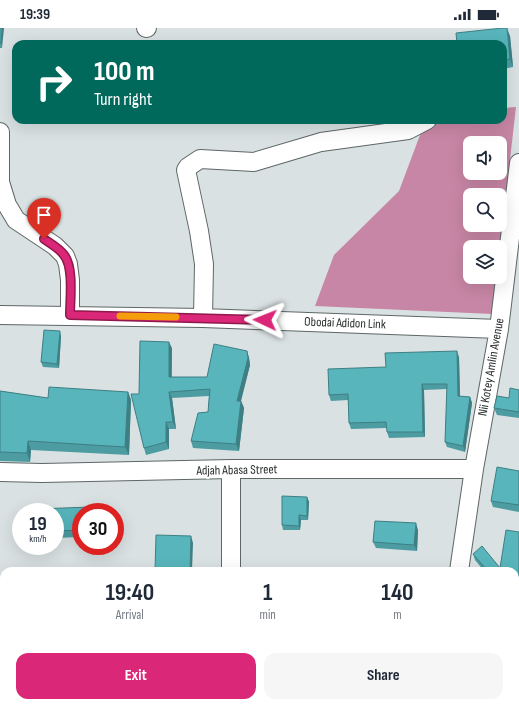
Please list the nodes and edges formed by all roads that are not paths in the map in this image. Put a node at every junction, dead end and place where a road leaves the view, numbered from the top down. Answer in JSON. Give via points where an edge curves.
{"nodes":[{"id":1,"x":419,"y":124,"type":"edge"},
{"id":2,"x":0,"y":132,"type":"edge"},
{"id":3,"x":519,"y":163,"type":"edge"},
{"id":4,"x":0,"y":315,"type":"edge"},
{"id":5,"x":70,"y":315,"type":"junction"},
{"id":6,"x":203,"y":318,"type":"junction"},
{"id":7,"x":499,"y":329,"type":"junction"},
{"id":8,"x":231,"y":469,"type":"junction"},
{"id":9,"x":474,"y":469,"type":"junction"},
{"id":10,"x":0,"y":472,"type":"edge"},
{"id":11,"x":231,"y":567,"type":"edge"},
{"id":12,"x":460,"y":567,"type":"edge"}],
"edges":[{"from":1,"to":6,"type":"street","via":[[408,130],[321,142],[254,162],[200,159],[188,167],[186,170],[204,264]]},
{"from":2,"to":5,"type":"street","via":[[0,182],[7,205],[16,220],[55,246],[65,256],[70,280]]},
{"from":3,"to":7,"type":"street","name":"Nii Kotey Amlin Avenue"},
{"from":4,"to":5,"type":"street","name":"Obodai Adidon Link"},
{"from":5,"to":6,"type":"street","name":"Obodai Adidon Link"},
{"from":6,"to":7,"type":"street","name":"Obodai Adidon Link"},
{"from":7,"to":9,"type":"street","name":"Nii Kotey Amlin Avenue"},
{"from":8,"to":9,"type":"street","name":"Adjah Abasa Street"},
{"from":8,"to":10,"type":"street","name":"Adjah Abasa Street"},
{"from":8,"to":11,"type":"street"},
{"from":9,"to":12,"type":"street","name":"Nii Kotey Amlin Avenue"}]}
